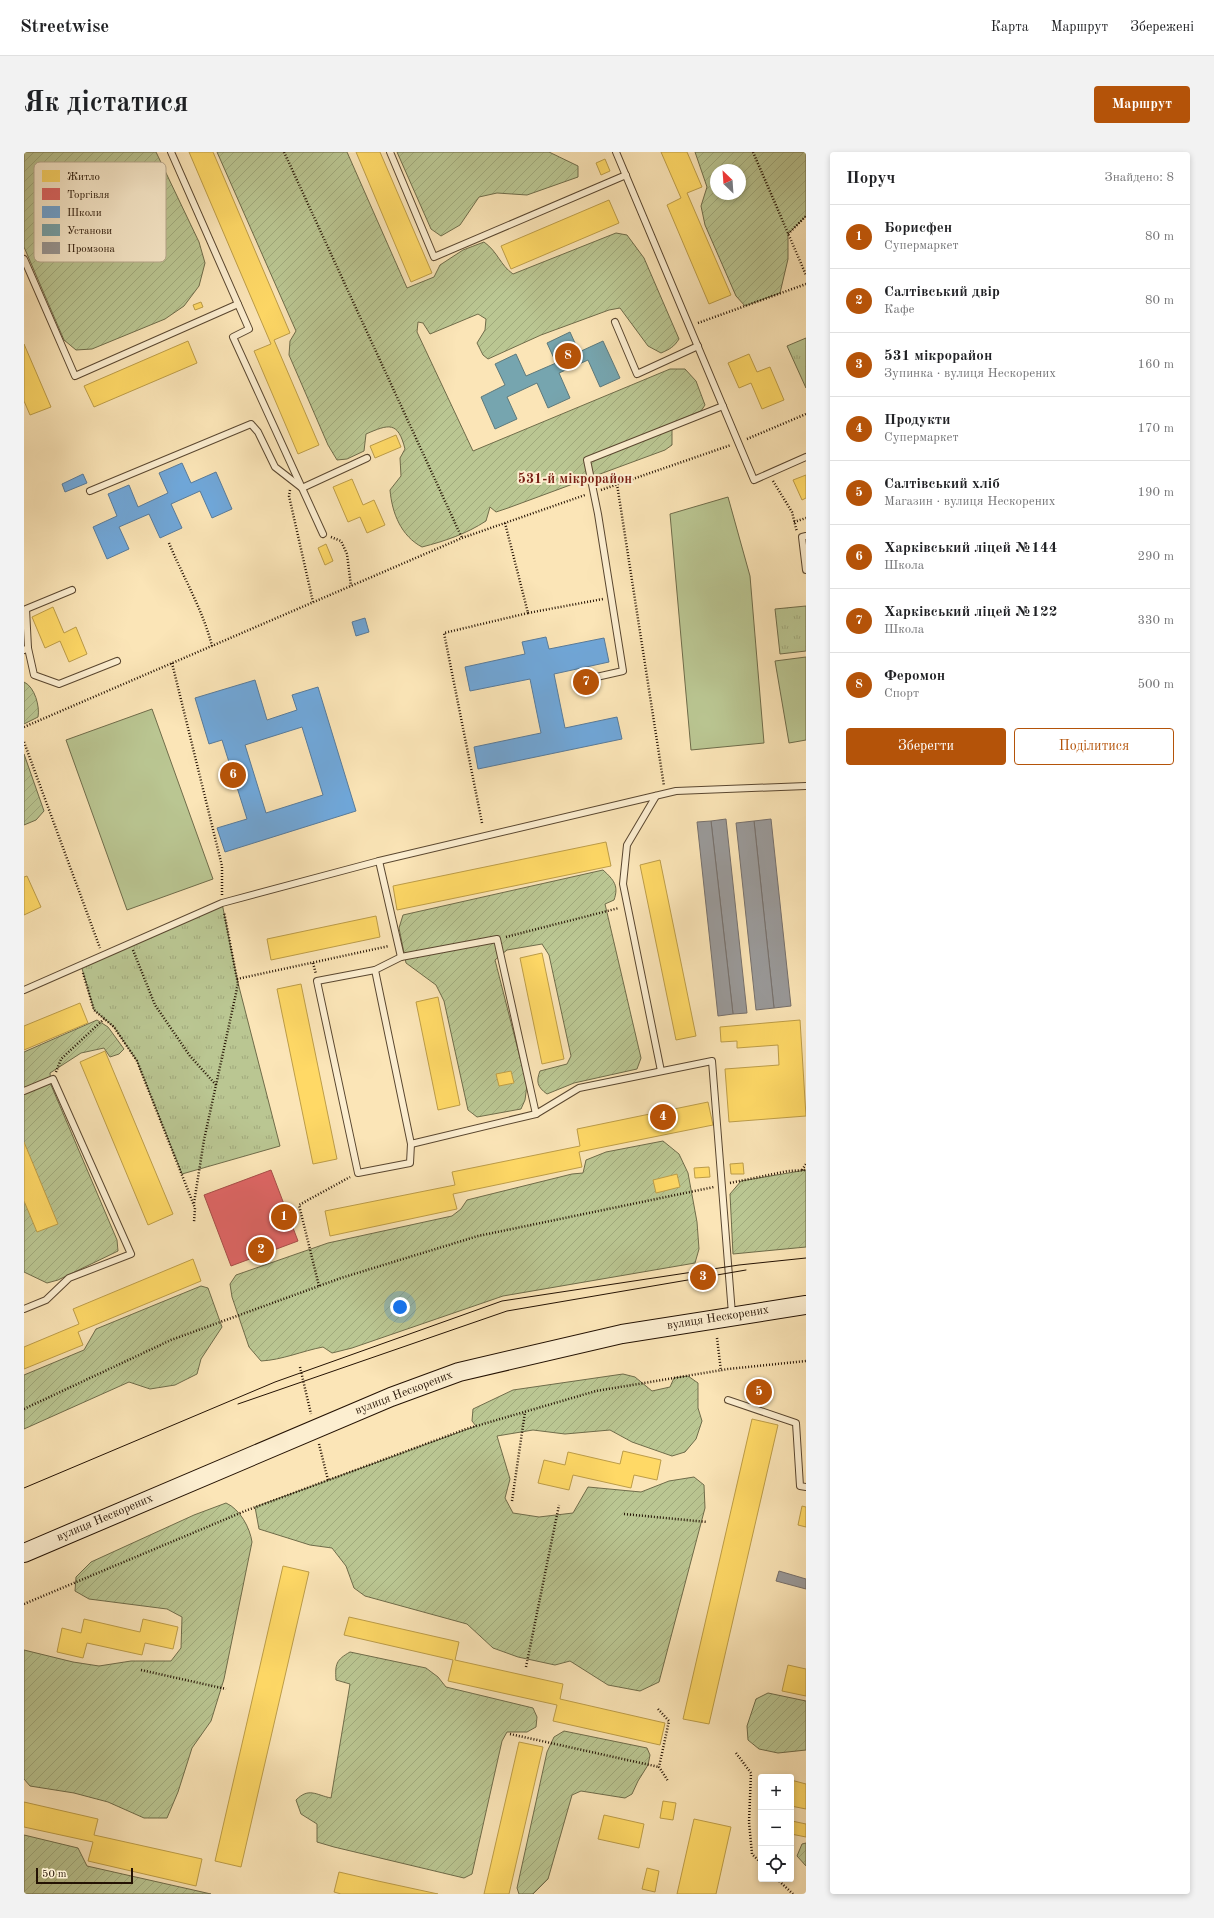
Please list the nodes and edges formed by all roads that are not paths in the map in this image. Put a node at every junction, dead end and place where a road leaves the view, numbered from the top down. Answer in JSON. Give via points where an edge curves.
{"nodes":[{"id":1,"x":171,"y":152,"type":"edge"},
{"id":2,"x":390,"y":152,"type":"edge"},
{"id":3,"x":616,"y":152,"type":"edge"},
{"id":4,"x":626,"y":175,"type":"junction"},
{"id":5,"x":24,"y":259,"type":"edge"},
{"id":6,"x":238,"y":304,"type":"junction"},
{"id":7,"x":615,"y":322,"type":"dead end"},
{"id":8,"x":698,"y":346,"type":"junction"},
{"id":9,"x":723,"y":406,"type":"junction"},
{"id":10,"x":806,"y":457,"type":"edge"},
{"id":11,"x":367,"y":458,"type":"dead end"},
{"id":12,"x":302,"y":488,"type":"junction"},
{"id":13,"x":90,"y":491,"type":"dead end"},
{"id":14,"x":324,"y":534,"type":"road end"},
{"id":15,"x":804,"y":537,"type":"edge"},
{"id":16,"x":806,"y":570,"type":"edge"},
{"id":17,"x":72,"y":590,"type":"dead end"},
{"id":18,"x":26,"y":649,"type":"edge"},
{"id":19,"x":117,"y":661,"type":"dead end"},
{"id":20,"x":592,"y":678,"type":"dead end"},
{"id":21,"x":806,"y":786,"type":"edge"},
{"id":22,"x":656,"y":796,"type":"junction"},
{"id":23,"x":379,"y":861,"type":"junction"},
{"id":24,"x":401,"y":957,"type":"junction"},
{"id":25,"x":375,"y":970,"type":"junction"},
{"id":26,"x":24,"y":990,"type":"edge"},
{"id":27,"x":662,"y":1071,"type":"junction"},
{"id":28,"x":24,"y":1091,"type":"edge"},
{"id":29,"x":536,"y":1114,"type":"junction"},
{"id":30,"x":411,"y":1144,"type":"junction"},
{"id":31,"x":806,"y":1305,"type":"edge"},
{"id":32,"x":24,"y":1309,"type":"edge"},
{"id":33,"x":732,"y":1316,"type":"junction"},
{"id":34,"x":728,"y":1400,"type":"dead end"},
{"id":35,"x":806,"y":1487,"type":"edge"},
{"id":36,"x":24,"y":1553,"type":"edge"}],
"edges":[{"from":1,"to":6,"type":"lane"},
{"from":2,"to":4,"type":"lane","via":[[434,258]]},
{"from":3,"to":4,"type":"lane"},
{"from":4,"to":8,"type":"lane"},
{"from":5,"to":6,"type":"lane","via":[[75,376]]},
{"from":6,"to":12,"type":"lane","via":[[249,329],[233,337]]},
{"from":7,"to":8,"type":"lane","via":[[637,374]]},
{"from":8,"to":9,"type":"lane"},
{"from":9,"to":10,"type":"lane","via":[[754,480]]},
{"from":9,"to":20,"type":"lane","via":[[587,460],[623,671]]},
{"from":11,"to":12,"type":"lane"},
{"from":12,"to":13,"type":"lane","via":[[275,467],[258,432],[251,424]]},
{"from":12,"to":14,"type":"lane"},
{"from":15,"to":16,"type":"lane"},
{"from":17,"to":18,"type":"lane","via":[[26,609]]},
{"from":18,"to":19,"type":"lane","via":[[34,675],[59,684]]},
{"from":21,"to":22,"type":"lane","via":[[676,791]]},
{"from":22,"to":23,"type":"lane"},
{"from":22,"to":27,"type":"lane","via":[[627,845],[623,884]]},
{"from":23,"to":24,"type":"lane"},
{"from":23,"to":26,"type":"lane","via":[[222,904]]},
{"from":24,"to":25,"type":"lane"},
{"from":24,"to":29,"type":"lane","via":[[497,939]]},
{"from":25,"to":30,"type":"lane"},
{"from":25,"to":30,"type":"lane","via":[[317,981],[358,1173],[410,1163]]},
{"from":27,"to":29,"type":"lane","via":[[579,1088]]},
{"from":27,"to":33,"type":"lane","via":[[712,1061]]},
{"from":28,"to":32,"type":"lane","via":[[53,1079],[131,1254],[69,1278],[46,1300]]},
{"from":29,"to":30,"type":"lane"},
{"from":31,"to":33,"type":"main road","name":"вулиця Нескорених"},
{"from":33,"to":36,"type":"main road","name":"вулиця Нескорених","via":[[622,1334],[459,1372],[391,1397]]},
{"from":34,"to":35,"type":"lane","via":[[796,1423],[800,1486]]}]}
